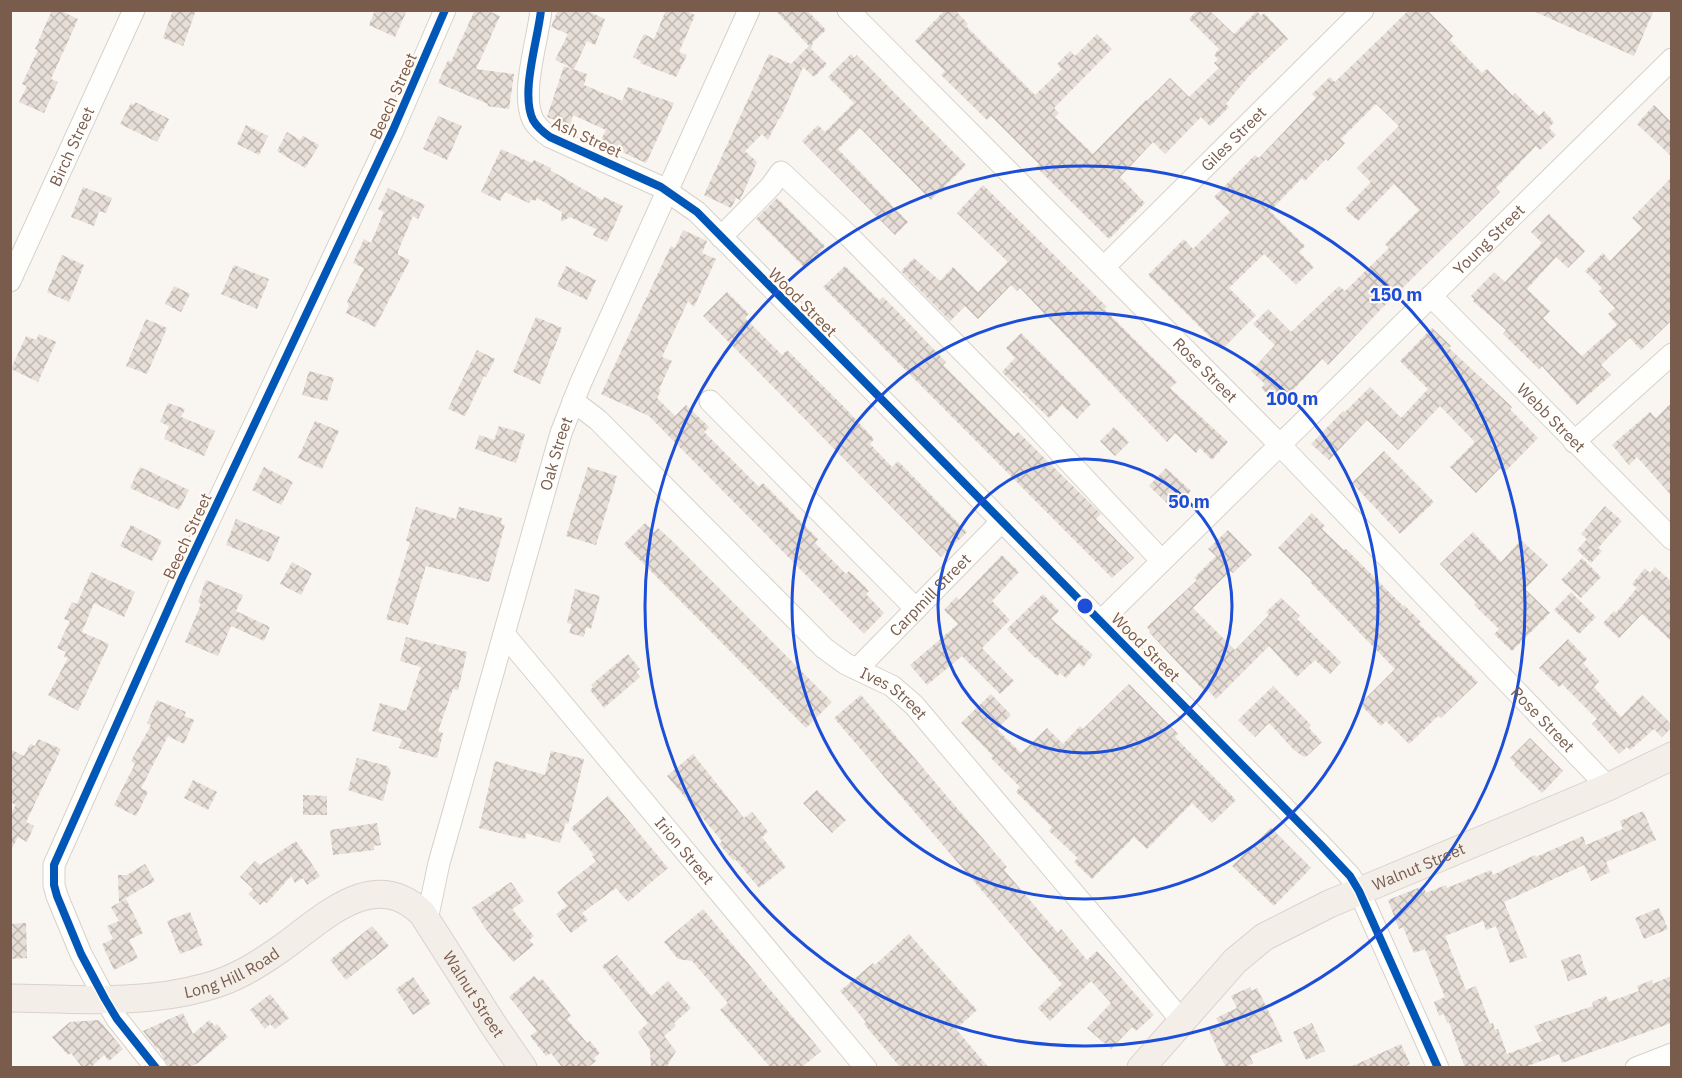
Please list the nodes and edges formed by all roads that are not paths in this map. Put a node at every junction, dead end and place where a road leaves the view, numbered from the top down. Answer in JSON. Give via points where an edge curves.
{"nodes":[{"id":1,"x":134,"y":10,"type":"edge"},
{"id":2,"x":445,"y":10,"type":"edge"},
{"id":3,"x":541,"y":10,"type":"edge"},
{"id":4,"x":749,"y":10,"type":"edge"},
{"id":5,"x":848,"y":10,"type":"edge"},
{"id":6,"x":1363,"y":10,"type":"edge"},
{"id":7,"x":1671,"y":59,"type":"edge"},
{"id":8,"x":667,"y":190,"type":"junction"},
{"id":9,"x":721,"y":237,"type":"junction"},
{"id":10,"x":1104,"y":267,"type":"junction"},
{"id":11,"x":10,"y":280,"type":"edge"},
{"id":12,"x":1431,"y":296,"type":"junction"},
{"id":13,"x":1671,"y":354,"type":"edge"},
{"id":14,"x":573,"y":401,"type":"junction"},
{"id":15,"x":710,"y":401,"type":"dead end"},
{"id":16,"x":1574,"y":442,"type":"junction"},
{"id":17,"x":1280,"y":445,"type":"junction"},
{"id":18,"x":1002,"y":521,"type":"junction"},
{"id":19,"x":1671,"y":539,"type":"edge"},
{"id":20,"x":1162,"y":561,"type":"junction"},
{"id":21,"x":916,"y":609,"type":"junction"},
{"id":22,"x":1101,"y":621,"type":"junction"},
{"id":23,"x":504,"y":634,"type":"junction"},
{"id":24,"x":856,"y":669,"type":"junction"},
{"id":25,"x":1671,"y":756,"type":"edge"},
{"id":26,"x":1608,"y":787,"type":"junction"},
{"id":27,"x":1359,"y":891,"type":"junction"},
{"id":28,"x":427,"y":920,"type":"junction"},
{"id":29,"x":10,"y":998,"type":"edge"},
{"id":30,"x":105,"y":999,"type":"junction"},
{"id":31,"x":1182,"y":1021,"type":"junction"},
{"id":32,"x":1671,"y":1054,"type":"edge"},
{"id":33,"x":156,"y":1068,"type":"edge"},
{"id":34,"x":524,"y":1068,"type":"edge"},
{"id":35,"x":866,"y":1068,"type":"edge"},
{"id":36,"x":1141,"y":1068,"type":"edge"},
{"id":37,"x":1438,"y":1068,"type":"edge"},
{"id":38,"x":1636,"y":1068,"type":"edge"}],
"edges":[{"from":1,"to":11,"type":"street","name":"Birch Street"},
{"from":2,"to":30,"type":"street","name":"Beech Street","via":[[58,854],[53,875],[57,896]]},
{"from":3,"to":8,"type":"street","name":"Ash Street","via":[[529,93],[530,112],[537,126],[550,137]]},
{"from":4,"to":8,"type":"street","name":"Oak Street"},
{"from":5,"to":10,"type":"street","name":"Rose Street"},
{"from":6,"to":10,"type":"street","name":"Giles Street"},
{"from":7,"to":12,"type":"street","name":"Young Street"},
{"from":8,"to":9,"type":"street","name":"Wood Street","via":[[697,212]]},
{"from":8,"to":14,"type":"street","name":"Oak Street"},
{"from":9,"to":18,"type":"street","name":"Wood Street"},
{"from":9,"to":20,"type":"street","via":[[782,172],[1025,415]]},
{"from":10,"to":17,"type":"street","name":"Rose Street"},
{"from":12,"to":16,"type":"street","name":"Webb Street"},
{"from":12,"to":17,"type":"street","name":"Young Street"},
{"from":13,"to":16,"type":"street"},
{"from":14,"to":23,"type":"street","name":"Oak Street"},
{"from":14,"to":24,"type":"street","name":"Ives Street","via":[[598,420],[824,648]]},
{"from":15,"to":21,"type":"street"},
{"from":16,"to":19,"type":"street","name":"Webb Street"},
{"from":17,"to":20,"type":"street","name":"Young Street"},
{"from":17,"to":26,"type":"street","name":"Rose Street"},
{"from":18,"to":21,"type":"street","name":"Carpmill Street"},
{"from":18,"to":22,"type":"street","name":"Wood Street"},
{"from":20,"to":22,"type":"street","name":"Young Street"},
{"from":21,"to":24,"type":"street","name":"Carpmill Street"},
{"from":22,"to":27,"type":"street","name":"Wood Street","via":[[1318,842]]},
{"from":23,"to":28,"type":"street","name":"Oak Street","via":[[439,863]]},
{"from":23,"to":35,"type":"street","name":"Irion Street"},
{"from":24,"to":31,"type":"street","name":"Ives Street","via":[[892,686],[914,705]]},
{"from":25,"to":26,"type":"main road","name":"Walnut Street"},
{"from":26,"to":27,"type":"main road","name":"Walnut Street"},
{"from":27,"to":31,"type":"main road","name":"Walnut Street","via":[[1292,921],[1247,950]]},
{"from":27,"to":37,"type":"street","name":"Wood Street"},
{"from":28,"to":30,"type":"main road","name":"Long Hill Road","via":[[406,900],[381,895],[361,897],[227,980],[173,995]]},
{"from":28,"to":34,"type":"main road","name":"Walnut Street"},
{"from":29,"to":30,"type":"main road","name":"Long Hill Road"},
{"from":30,"to":33,"type":"street","name":"Beech Street"},
{"from":31,"to":36,"type":"main road","name":"Walnut Street"},
{"from":32,"to":38,"type":"street"}]}
